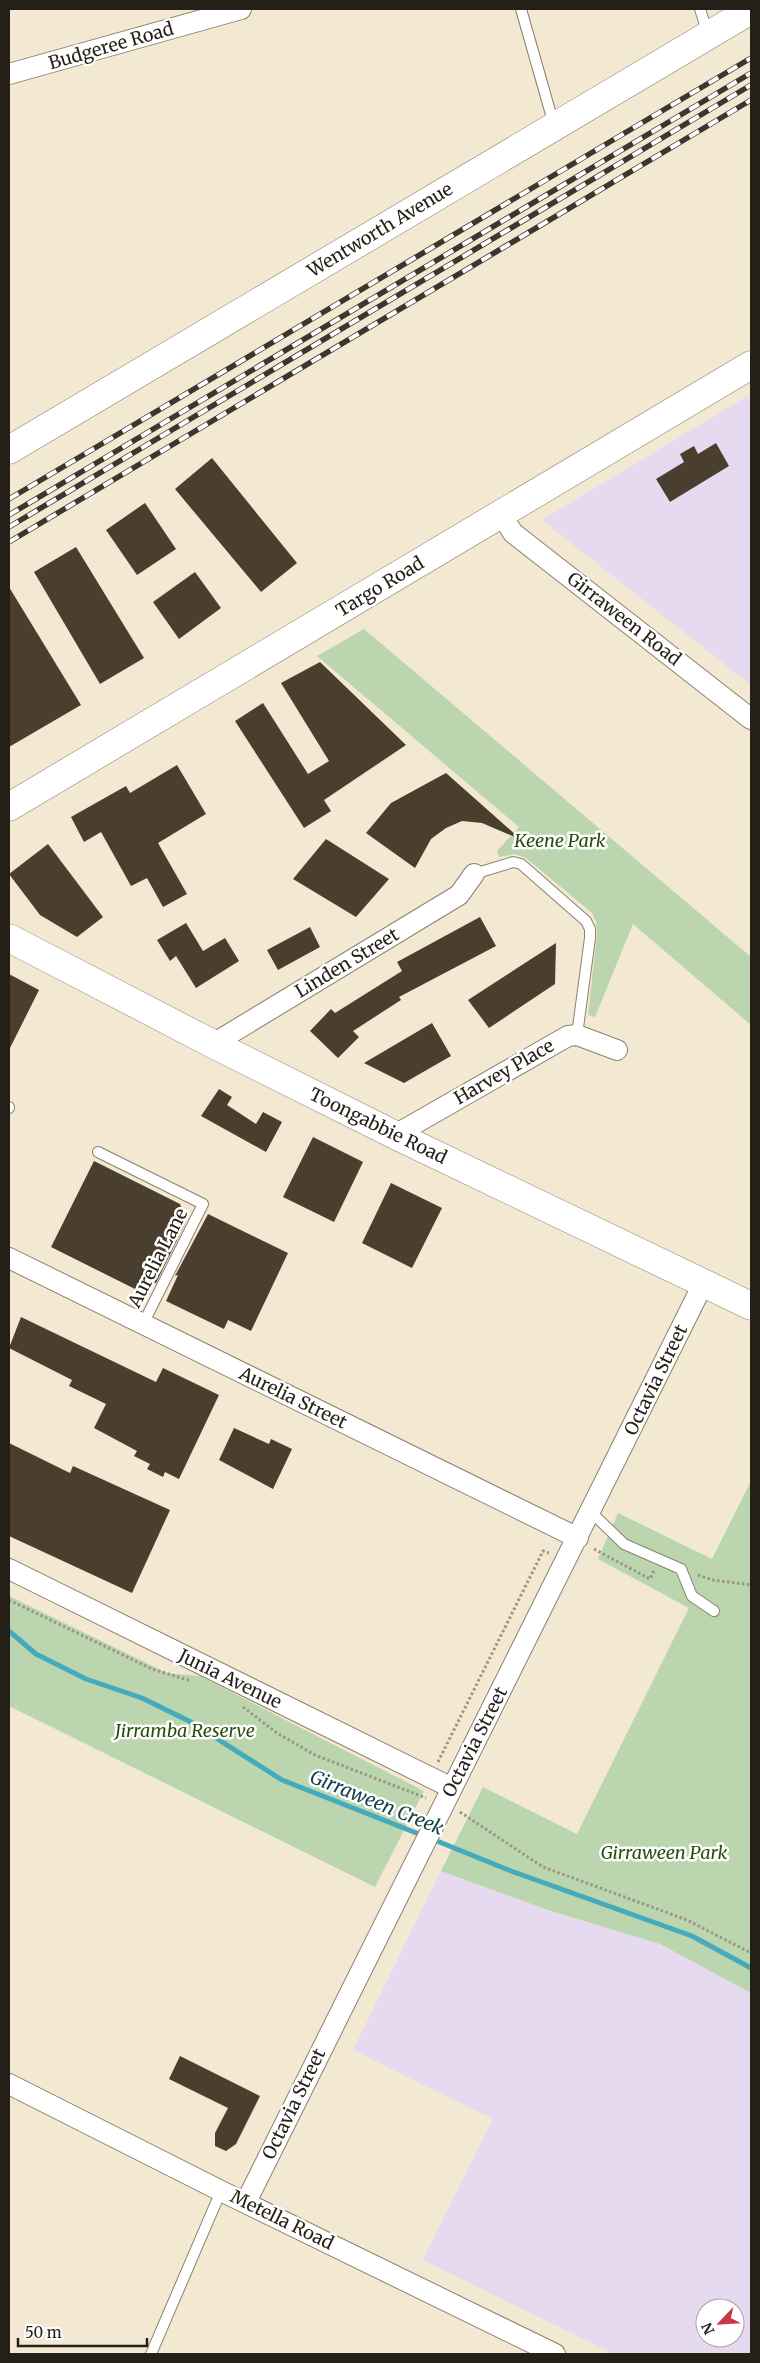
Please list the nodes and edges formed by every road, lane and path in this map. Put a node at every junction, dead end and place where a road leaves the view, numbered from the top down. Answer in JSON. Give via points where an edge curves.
{"nodes":[{"id":1,"x":241,"y":9,"type":"edge"},
{"id":2,"x":522,"y":9,"type":"edge"},
{"id":3,"x":700,"y":9,"type":"edge"},
{"id":4,"x":751,"y":10,"type":"edge"},
{"id":5,"x":708,"y":35,"type":"junction"},
{"id":6,"x":9,"y":74,"type":"edge"},
{"id":7,"x":554,"y":126,"type":"junction"},
{"id":8,"x":751,"y":365,"type":"edge"},
{"id":9,"x":9,"y":450,"type":"edge"},
{"id":10,"x":501,"y":514,"type":"junction"},
{"id":11,"x":751,"y":719,"type":"edge"},
{"id":12,"x":9,"y":807,"type":"edge"},
{"id":13,"x":474,"y":874,"type":"joint"},
{"id":14,"x":9,"y":938,"type":"edge"},
{"id":15,"x":577,"y":1035,"type":"junction"},
{"id":16,"x":213,"y":1044,"type":"junction"},
{"id":17,"x":617,"y":1050,"type":"dead end"},
{"id":18,"x":395,"y":1135,"type":"junction"},
{"id":19,"x":98,"y":1152,"type":"dead end"},
{"id":20,"x":9,"y":1258,"type":"edge"},
{"id":21,"x":704,"y":1282,"type":"junction"},
{"id":22,"x":751,"y":1306,"type":"edge"},
{"id":23,"x":143,"y":1324,"type":"junction"},
{"id":24,"x":591,"y":1512,"type":"junction"},
{"id":25,"x":586,"y":1544,"type":"junction"},
{"id":26,"x":549,"y":1553,"type":"dead end"},
{"id":27,"x":660,"y":1560,"type":"junction"},
{"id":28,"x":9,"y":1569,"type":"edge"},
{"id":29,"x":681,"y":1569,"type":"junction"},
{"id":30,"x":751,"y":1585,"type":"edge"},
{"id":31,"x":9,"y":1600,"type":"edge"},
{"id":32,"x":714,"y":1611,"type":"dead end"},
{"id":33,"x":196,"y":1682,"type":"dead end"},
{"id":34,"x":238,"y":1703,"type":"dead end"},
{"id":35,"x":436,"y":1766,"type":"dead end"},
{"id":36,"x":452,"y":1788,"type":"junction"},
{"id":37,"x":426,"y":1798,"type":"dead end"},
{"id":38,"x":460,"y":1812,"type":"dead end"},
{"id":39,"x":751,"y":1953,"type":"edge"},
{"id":40,"x":9,"y":2084,"type":"edge"},
{"id":41,"x":221,"y":2191,"type":"junction"},
{"id":42,"x":246,"y":2202,"type":"junction"},
{"id":43,"x":151,"y":2354,"type":"edge"},
{"id":44,"x":555,"y":2354,"type":"edge"}],
"edges":[{"from":1,"to":6,"type":"street","name":"Budgeree Road"},
{"from":2,"to":7,"type":"lane"},
{"from":3,"to":5,"type":"lane"},
{"from":4,"to":5,"type":"main road","name":"Wentworth Avenue"},
{"from":5,"to":7,"type":"main road","name":"Wentworth Avenue"},
{"from":7,"to":9,"type":"main road","name":"Wentworth Avenue"},
{"from":8,"to":10,"type":"main road","name":"Targo Road"},
{"from":10,"to":11,"type":"street","name":"Girraween Road","via":[[513,532]]},
{"from":10,"to":12,"type":"main road","name":"Targo Road"},
{"from":13,"to":15,"type":"lane","via":[[513,862],[521,864],[586,921],[590,938]]},
{"from":13,"to":16,"type":"street","name":"Linden Street","via":[[459,894]]},
{"from":14,"to":16,"type":"main road","name":"Toongabbie Road"},
{"from":15,"to":17,"type":"street","name":"Harvey Place"},
{"from":15,"to":18,"type":"street","name":"Harvey Place","via":[[556,1041]]},
{"from":16,"to":18,"type":"main road","name":"Toongabbie Road"},
{"from":18,"to":21,"type":"main road","name":"Toongabbie Road"},
{"from":19,"to":23,"type":"lane","name":"Aurelia Lane","via":[[203,1204]]},
{"from":20,"to":23,"type":"street","name":"Aurelia Street"},
{"from":21,"to":22,"type":"main road","name":"Toongabbie Road"},
{"from":21,"to":24,"type":"street","name":"Octavia Street"},
{"from":23,"to":25,"type":"street","name":"Aurelia Street"},
{"from":24,"to":25,"type":"street","name":"Octavia Street"},
{"from":24,"to":27,"type":"lane","via":[[624,1544]]},
{"from":25,"to":27,"type":"path","via":[[650,1579]]},
{"from":25,"to":36,"type":"street","name":"Octavia Street"},
{"from":26,"to":35,"type":"path","via":[[543,1551]]},
{"from":27,"to":29,"type":"lane"},
{"from":28,"to":36,"type":"street","name":"Junia Avenue"},
{"from":29,"to":30,"type":"path","via":[[713,1580]]},
{"from":29,"to":32,"type":"lane","via":[[692,1596]]},
{"from":31,"to":33,"type":"path","via":[[152,1669]]},
{"from":34,"to":37,"type":"path","via":[[277,1733],[315,1755]]},
{"from":36,"to":42,"type":"street","name":"Octavia Street"},
{"from":38,"to":39,"type":"path","via":[[543,1867],[687,1920]]},
{"from":40,"to":41,"type":"street","name":"Metella Road"},
{"from":41,"to":42,"type":"street","name":"Metella Road"},
{"from":41,"to":43,"type":"lane"},
{"from":42,"to":44,"type":"street","name":"Metella Road"}]}
